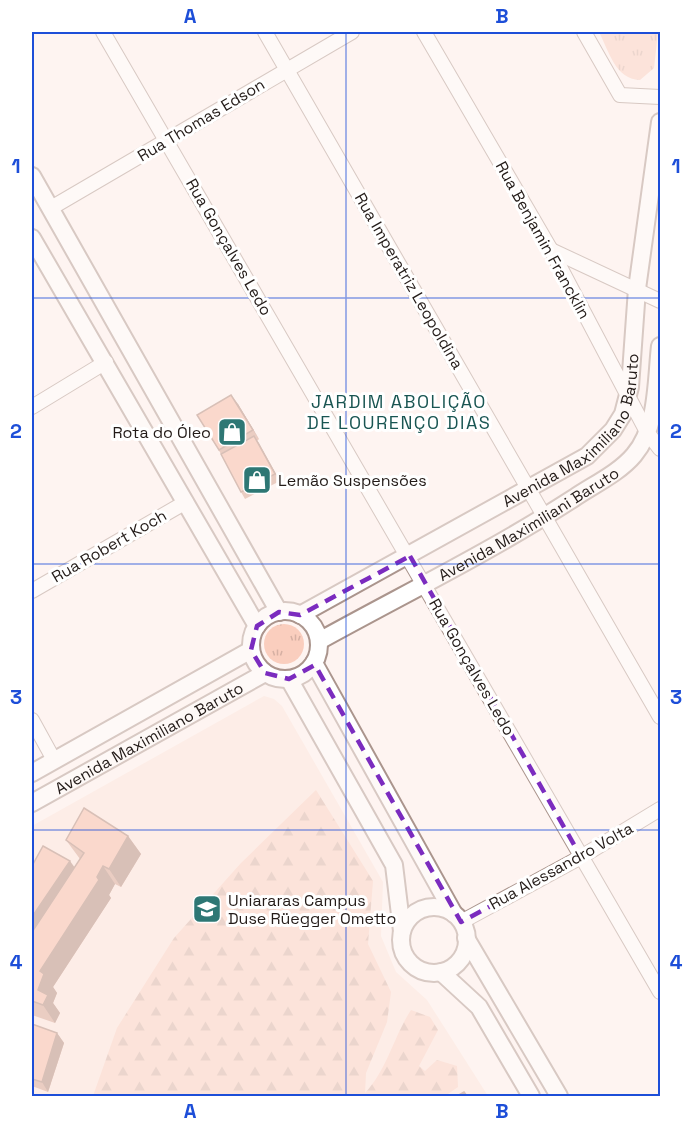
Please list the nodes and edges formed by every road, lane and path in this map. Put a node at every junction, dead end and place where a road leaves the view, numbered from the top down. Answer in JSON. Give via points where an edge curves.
{"nodes":[{"id":1,"x":103,"y":32,"type":"edge"},
{"id":2,"x":266,"y":32,"type":"edge"},
{"id":3,"x":352,"y":32,"type":"edge"},
{"id":4,"x":424,"y":32,"type":"edge"},
{"id":5,"x":584,"y":32,"type":"edge"},
{"id":6,"x":288,"y":69,"type":"junction"},
{"id":7,"x":660,"y":97,"type":"edge"},
{"id":8,"x":660,"y":122,"type":"edge"},
{"id":9,"x":167,"y":141,"type":"junction"},
{"id":10,"x":32,"y":176,"type":"edge"},
{"id":11,"x":51,"y":208,"type":"junction"},
{"id":12,"x":32,"y":238,"type":"edge"},
{"id":13,"x":551,"y":250,"type":"junction"},
{"id":14,"x":637,"y":289,"type":"junction"},
{"id":15,"x":660,"y":301,"type":"edge"},
{"id":16,"x":660,"y":346,"type":"edge"},
{"id":17,"x":106,"y":363,"type":"junction"},
{"id":18,"x":627,"y":394,"type":"junction"},
{"id":19,"x":32,"y":407,"type":"edge"},
{"id":20,"x":647,"y":432,"type":"junction"},
{"id":21,"x":660,"y":449,"type":"edge"},
{"id":22,"x":528,"y":488,"type":"junction"},
{"id":23,"x":186,"y":502,"type":"junction"},
{"id":24,"x":544,"y":517,"type":"junction"},
{"id":25,"x":410,"y":556,"type":"junction"},
{"id":26,"x":424,"y":583,"type":"junction"},
{"id":27,"x":32,"y":591,"type":"edge"},
{"id":28,"x":279,"y":612,"type":"junction"},
{"id":29,"x":300,"y":615,"type":"junction"},
{"id":30,"x":257,"y":626,"type":"junction"},
{"id":31,"x":319,"y":641,"type":"junction"},
{"id":32,"x":251,"y":651,"type":"junction"},
{"id":33,"x":314,"y":663,"type":"junction"},
{"id":34,"x":265,"y":673,"type":"junction"},
{"id":35,"x":289,"y":679,"type":"junction"},
{"id":36,"x":660,"y":717,"type":"edge"},
{"id":37,"x":32,"y":720,"type":"edge"},
{"id":38,"x":54,"y":760,"type":"junction"},
{"id":39,"x":32,"y":773,"type":"edge"},
{"id":40,"x":32,"y":803,"type":"edge"},
{"id":41,"x":660,"y":809,"type":"edge"},
{"id":42,"x":581,"y":857,"type":"junction"},
{"id":43,"x":461,"y":924,"type":"junction"},
{"id":44,"x":402,"y":931,"type":"junction"},
{"id":45,"x":441,"y":972,"type":"junction"},
{"id":46,"x":660,"y":992,"type":"edge"},
{"id":47,"x":531,"y":1096,"type":"edge"},
{"id":48,"x":559,"y":1096,"type":"edge"}],
"edges":[{"from":1,"to":9,"type":"street","name":"Rua Gonçalves Ledo"},
{"from":2,"to":6,"type":"street","name":"Rua Imperatriz Leopoldina"},
{"from":3,"to":6,"type":"street","name":"Rua Thomas Edson"},
{"from":4,"to":13,"type":"street","name":"Rua Benjamin Francklin"},
{"from":5,"to":7,"type":"street","via":[[620,95]]},
{"from":6,"to":9,"type":"street","name":"Rua Thomas Edson"},
{"from":6,"to":22,"type":"street","name":"Rua Imperatriz Leopoldina"},
{"from":8,"to":14,"type":"street","name":"Avenida Maximiliano Baruto"},
{"from":9,"to":11,"type":"street","name":"Rua Thomas Edson"},
{"from":9,"to":25,"type":"street","name":"Rua Gonçalves Ledo"},
{"from":10,"to":11,"type":"street"},
{"from":11,"to":28,"type":"street"},
{"from":12,"to":17,"type":"street"},
{"from":13,"to":14,"type":"street"},
{"from":13,"to":18,"type":"street","name":"Rua Benjamin Francklin"},
{"from":14,"to":15,"type":"street"},
{"from":14,"to":18,"type":"street","name":"Avenida Maximiliano Baruto"},
{"from":16,"to":20,"type":"street","name":"Avenida Maximiliani Baruto"},
{"from":17,"to":19,"type":"street"},
{"from":17,"to":23,"type":"street"},
{"from":18,"to":20,"type":"street","name":"Rua Benjamin Francklin"},
{"from":18,"to":22,"type":"street","name":"Avenida Maximiliano Baruto","via":[[623,414],[613,430],[586,456]]},
{"from":20,"to":21,"type":"street","name":"Rua Benjamin Francklin"},
{"from":20,"to":24,"type":"street","name":"Avenida Maximiliani Baruto","via":[[634,455]]},
{"from":22,"to":24,"type":"street","name":"Rua Imperatriz Leopoldina"},
{"from":22,"to":25,"type":"street","name":"Avenida Maximiliano Baruto"},
{"from":23,"to":27,"type":"street","name":"Rua Robert Koch"},
{"from":23,"to":30,"type":"street"},
{"from":24,"to":26,"type":"street","name":"Avenida Maximiliani Baruto"},
{"from":24,"to":36,"type":"street","name":"Rua Imperatriz Leopoldina"},
{"from":25,"to":26,"type":"street","name":"Rua Gonçalves Ledo"},
{"from":25,"to":29,"type":"street","name":"Avenida Maximiliano Baruto"},
{"from":26,"to":31,"type":"street","name":"Avenida Maximiliani Baruto"},
{"from":26,"to":42,"type":"street","name":"Rua Gonçalves Ledo"},
{"from":28,"to":29,"type":"street"},
{"from":28,"to":30,"type":"street"},
{"from":29,"to":31,"type":"street","via":[[313,626]]},
{"from":30,"to":32,"type":"street"},
{"from":31,"to":33,"type":"street"},
{"from":32,"to":34,"type":"street"},
{"from":32,"to":38,"type":"street","name":"Avenida Maximiliano Baruto"},
{"from":33,"to":35,"type":"street","via":[[303,674]]},
{"from":33,"to":43,"type":"street"},
{"from":34,"to":35,"type":"street"},
{"from":34,"to":40,"type":"street","name":"Avenida Maximiliano Baruto"},
{"from":35,"to":44,"type":"street","via":[[394,866]]},
{"from":37,"to":38,"type":"street"},
{"from":38,"to":39,"type":"street","name":"Avenida Maximiliano Baruto"},
{"from":41,"to":42,"type":"street","name":"Rua Alessandro Volta"},
{"from":42,"to":43,"type":"street","name":"Rua Alessandro Volta"},
{"from":42,"to":46,"type":"street","name":"Rua Gonçalves Ledo"},
{"from":43,"to":44,"type":"street","via":[[435,907],[425,908],[407,920]]},
{"from":43,"to":45,"type":"street","via":[[465,952],[459,961]]},
{"from":43,"to":48,"type":"street"},
{"from":44,"to":45,"type":"street","via":[[400,942],[409,963],[419,970]]},
{"from":45,"to":47,"type":"street","via":[[479,1007]]}]}
